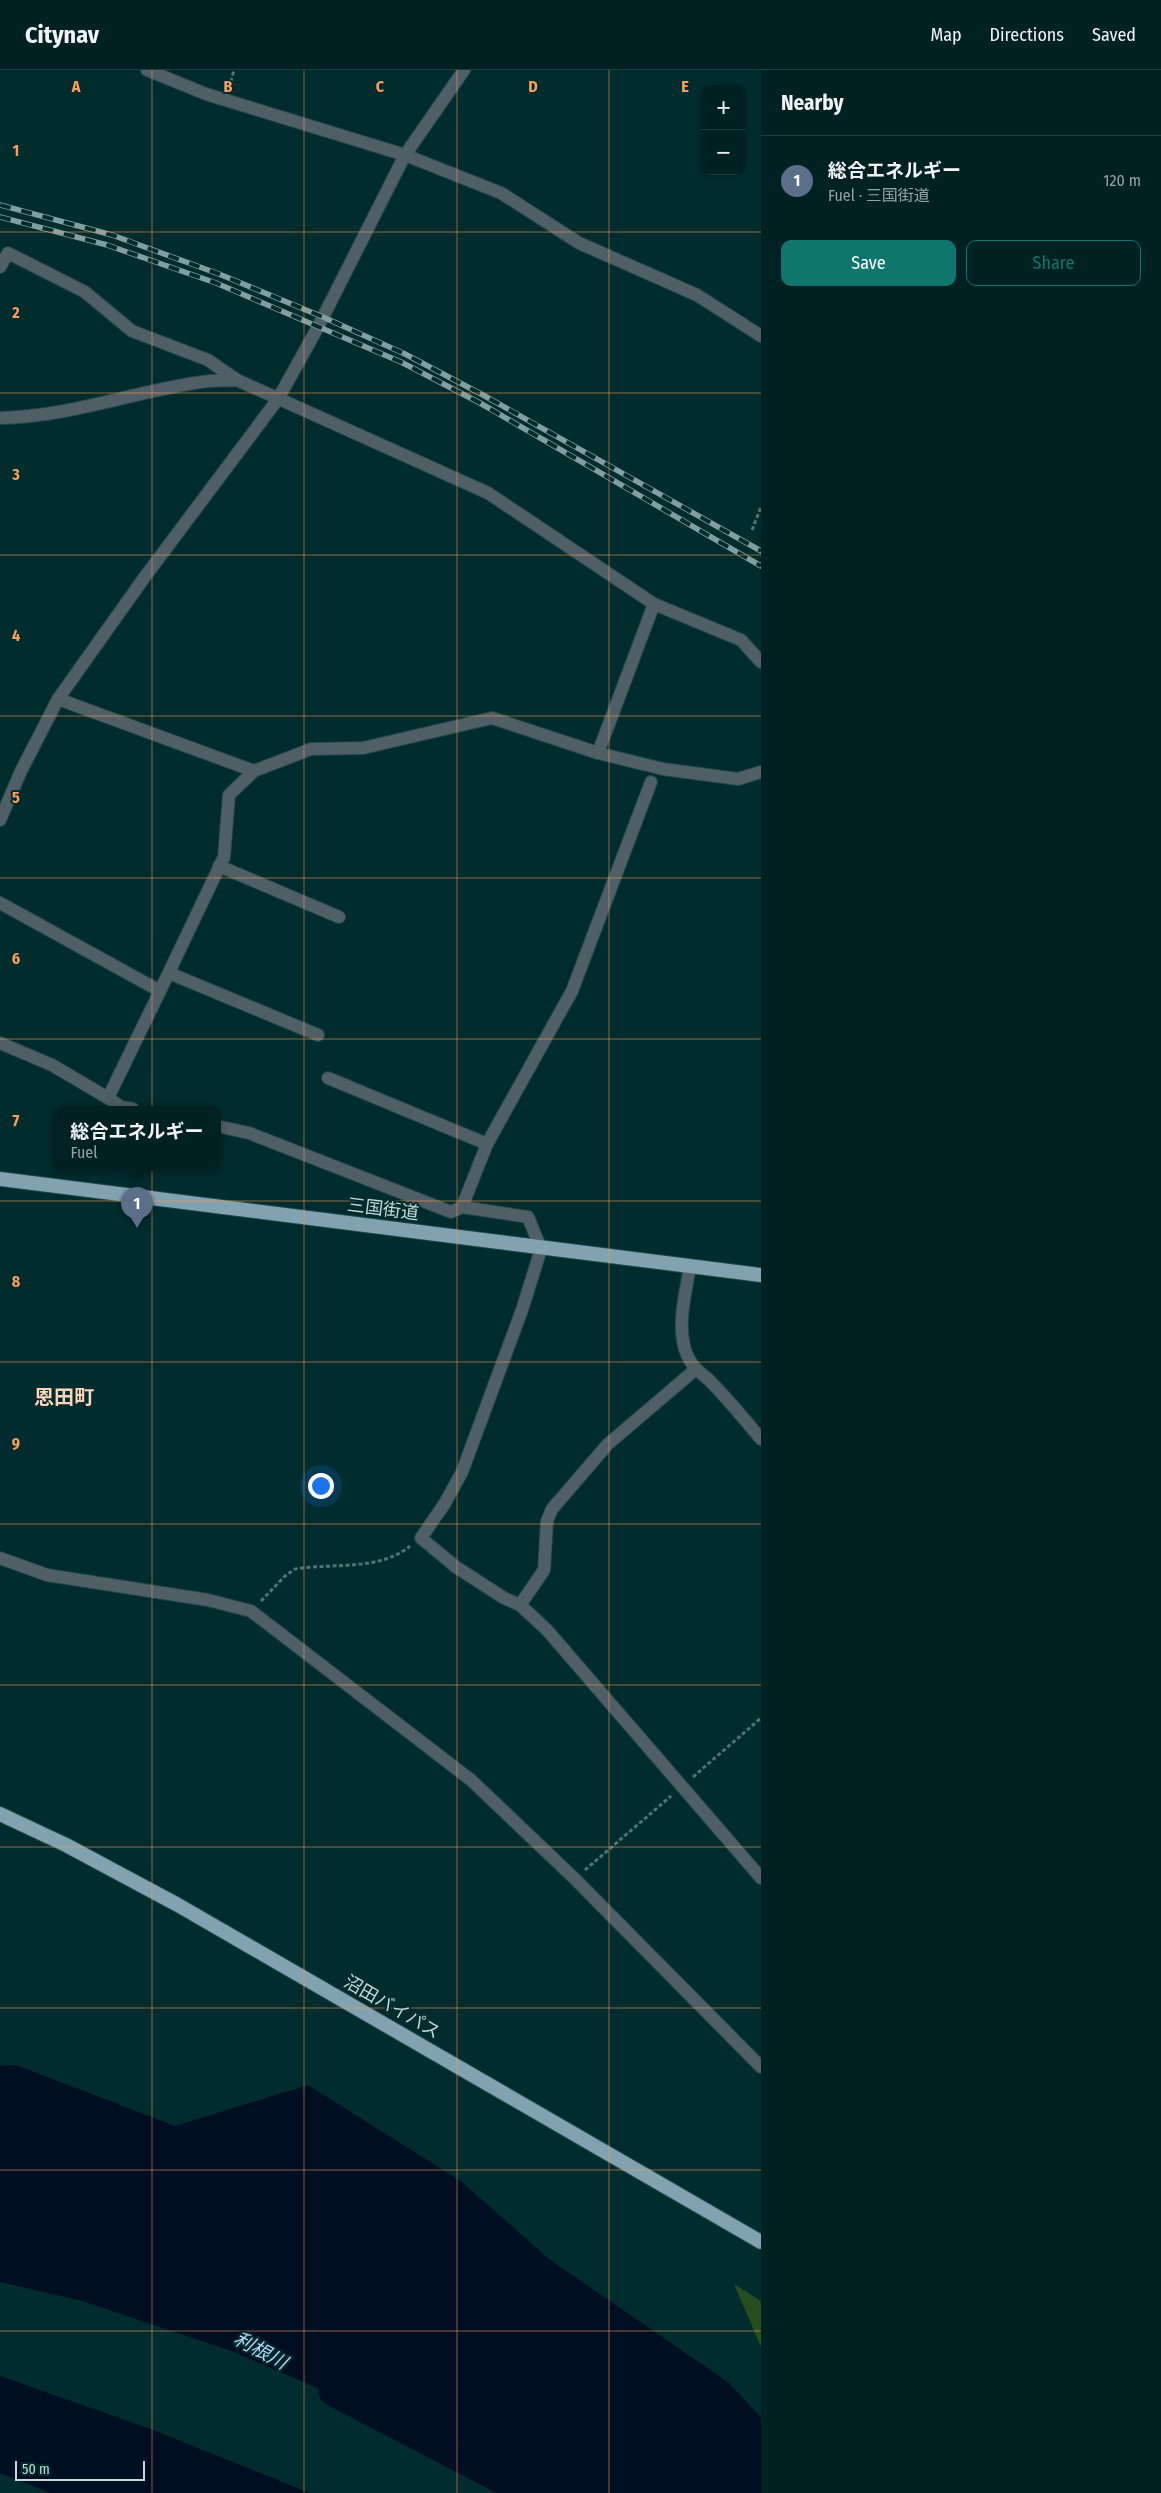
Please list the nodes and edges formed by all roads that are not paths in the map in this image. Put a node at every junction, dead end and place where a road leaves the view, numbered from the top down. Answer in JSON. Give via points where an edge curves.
{"nodes":[{"id":1,"x":147,"y":70,"type":"edge"},
{"id":2,"x":464,"y":70,"type":"edge"},
{"id":3,"x":405,"y":155,"type":"junction"},
{"id":4,"x":0,"y":267,"type":"edge"},
{"id":5,"x":761,"y":336,"type":"edge"},
{"id":6,"x":237,"y":380,"type":"junction"},
{"id":7,"x":278,"y":399,"type":"junction"},
{"id":8,"x":0,"y":418,"type":"edge"},
{"id":9,"x":654,"y":604,"type":"junction"},
{"id":10,"x":761,"y":662,"type":"edge"},
{"id":11,"x":58,"y":699,"type":"junction"},
{"id":12,"x":598,"y":753,"type":"junction"},
{"id":13,"x":254,"y":771,"type":"junction"},
{"id":14,"x":761,"y":772,"type":"edge"},
{"id":15,"x":651,"y":782,"type":"dead end"},
{"id":16,"x":0,"y":820,"type":"edge"},
{"id":17,"x":220,"y":866,"type":"junction"},
{"id":18,"x":0,"y":903,"type":"edge"},
{"id":19,"x":339,"y":917,"type":"dead end"},
{"id":20,"x":169,"y":973,"type":"junction"},
{"id":21,"x":160,"y":991,"type":"junction"},
{"id":22,"x":318,"y":1035,"type":"dead end"},
{"id":23,"x":0,"y":1043,"type":"edge"},
{"id":24,"x":328,"y":1078,"type":"dead end"},
{"id":25,"x":108,"y":1098,"type":"junction"},
{"id":26,"x":120,"y":1106,"type":"edge"},
{"id":27,"x":221,"y":1127,"type":"edge"},
{"id":28,"x":487,"y":1144,"type":"junction"},
{"id":29,"x":0,"y":1179,"type":"edge"},
{"id":30,"x":462,"y":1207,"type":"junction"},
{"id":31,"x":541,"y":1249,"type":"junction"},
{"id":32,"x":690,"y":1267,"type":"junction"},
{"id":33,"x":761,"y":1276,"type":"edge"},
{"id":34,"x":696,"y":1369,"type":"junction"},
{"id":35,"x":761,"y":1439,"type":"edge"},
{"id":36,"x":0,"y":1558,"type":"edge"},
{"id":37,"x":520,"y":1605,"type":"junction"},
{"id":38,"x":0,"y":1814,"type":"edge"},
{"id":39,"x":761,"y":1878,"type":"edge"},
{"id":40,"x":761,"y":2068,"type":"edge"},
{"id":41,"x":761,"y":2242,"type":"edge"}],
"edges":[{"from":1,"to":3,"type":"street","via":[[206,94]]},
{"from":2,"to":3,"type":"street"},
{"from":3,"to":5,"type":"street","via":[[501,194],[579,243],[697,295]]},
{"from":3,"to":7,"type":"street"},
{"from":4,"to":6,"type":"street","via":[[8,253],[85,292],[132,331],[208,360]]},
{"from":6,"to":7,"type":"street"},
{"from":6,"to":8,"type":"street","via":[[196,382],[19,418]]},
{"from":7,"to":9,"type":"street","via":[[488,493]]},
{"from":7,"to":11,"type":"street"},
{"from":9,"to":10,"type":"street","via":[[741,640]]},
{"from":9,"to":12,"type":"street"},
{"from":11,"to":13,"type":"street"},
{"from":11,"to":16,"type":"street"},
{"from":12,"to":13,"type":"street","via":[[492,718],[364,748],[311,749]]},
{"from":12,"to":14,"type":"street","via":[[663,769],[738,779]]},
{"from":13,"to":17,"type":"street","via":[[229,795],[224,857]]},
{"from":15,"to":28,"type":"street","via":[[572,992]]},
{"from":17,"to":19,"type":"street"},
{"from":17,"to":20,"type":"street"},
{"from":18,"to":21,"type":"street"},
{"from":20,"to":21,"type":"street"},
{"from":20,"to":22,"type":"street"},
{"from":21,"to":25,"type":"street"},
{"from":23,"to":25,"type":"street","via":[[52,1065]]},
{"from":24,"to":28,"type":"street"},
{"from":25,"to":26,"type":"street"},
{"from":27,"to":30,"type":"street","via":[[249,1133],[451,1212]]},
{"from":28,"to":30,"type":"street"},
{"from":29,"to":31,"type":"highway","name":"三国街道"},
{"from":30,"to":31,"type":"street","via":[[528,1217]]},
{"from":31,"to":32,"type":"highway","name":"三国街道"},
{"from":31,"to":37,"type":"street","via":[[462,1472],[420,1538],[456,1567]]},
{"from":32,"to":33,"type":"highway","name":"三国街道"},
{"from":32,"to":34,"type":"street","via":[[683,1326],[687,1355]]},
{"from":34,"to":35,"type":"street"},
{"from":34,"to":37,"type":"street","via":[[608,1444],[552,1509],[547,1522],[544,1570]]},
{"from":36,"to":40,"type":"street","via":[[47,1575],[208,1600],[252,1611],[471,1780],[575,1879]]},
{"from":37,"to":39,"type":"street","via":[[548,1630]]},
{"from":38,"to":41,"type":"highway","name":"沼田バイパス","via":[[178,1905]]}]}
